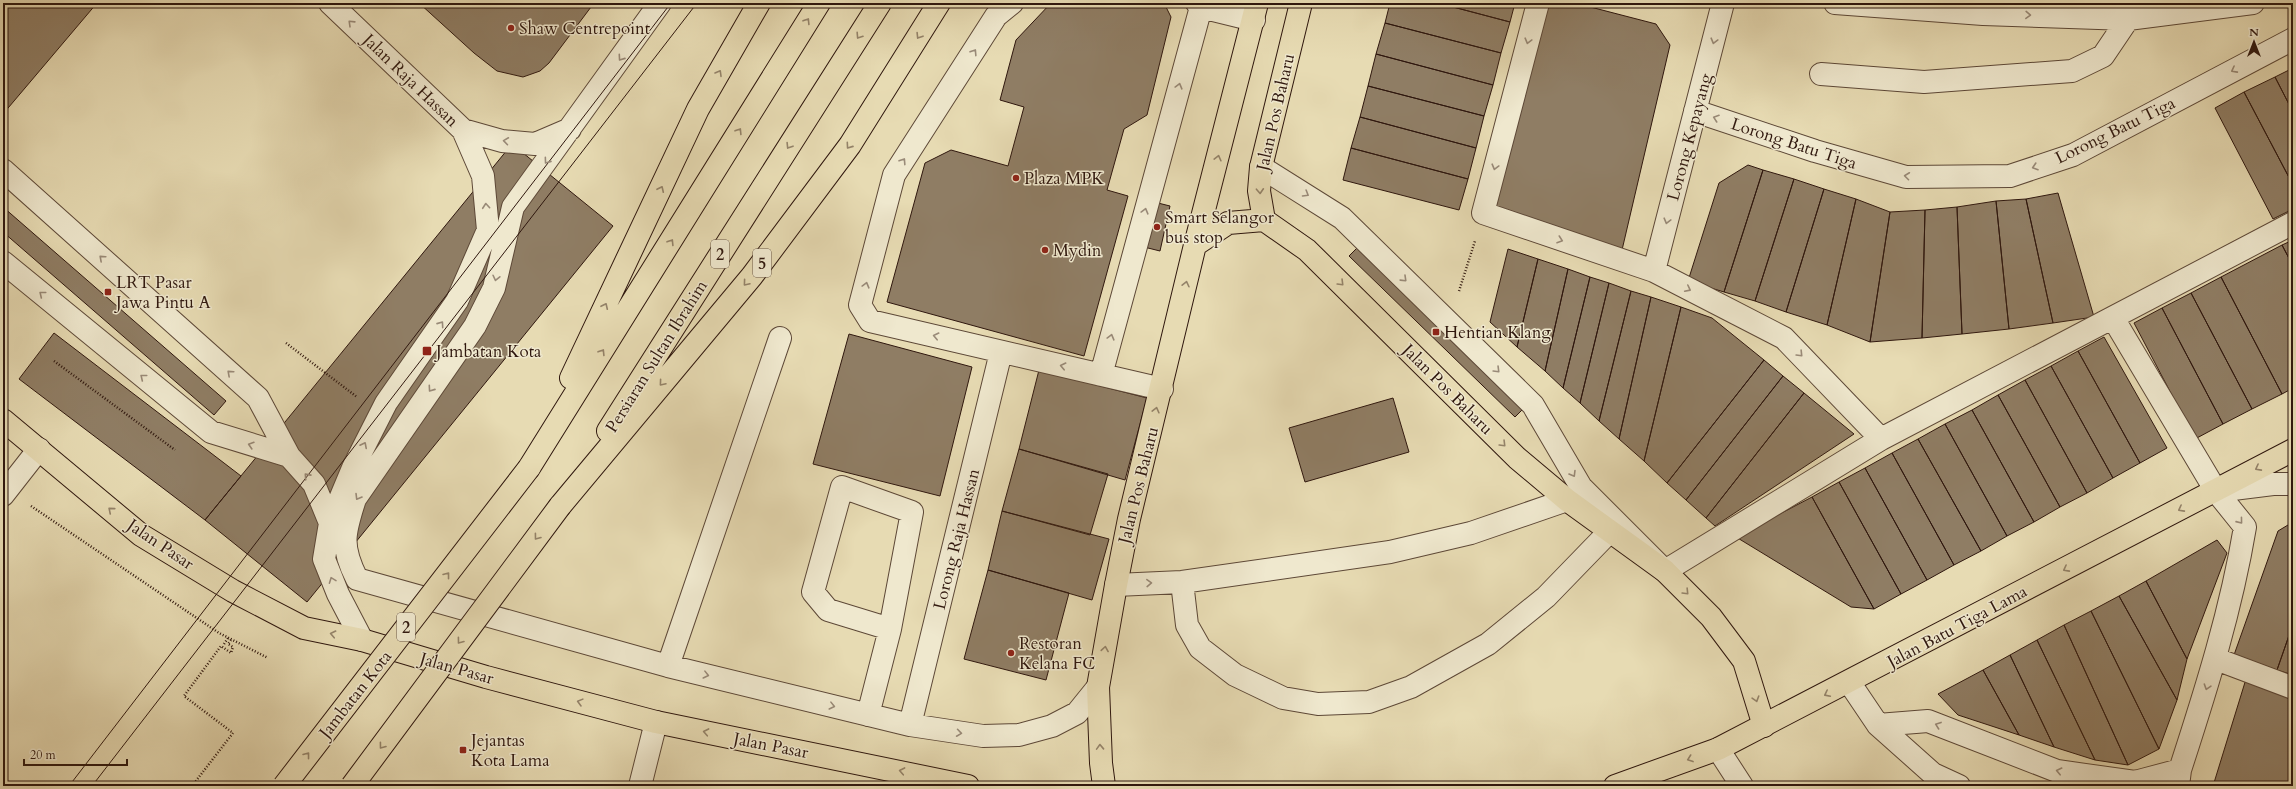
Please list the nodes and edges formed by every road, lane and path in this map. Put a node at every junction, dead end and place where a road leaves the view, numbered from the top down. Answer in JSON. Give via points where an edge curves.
{"nodes":[{"id":1,"x":330,"y":3,"type":"edge"},
{"id":2,"x":660,"y":3,"type":"edge"},
{"id":3,"x":759,"y":3,"type":"edge"},
{"id":4,"x":819,"y":3,"type":"edge"},
{"id":5,"x":880,"y":3,"type":"edge"},
{"id":6,"x":939,"y":3,"type":"edge"},
{"id":7,"x":1012,"y":3,"type":"edge"},
{"id":8,"x":1301,"y":3,"type":"edge"},
{"id":9,"x":1538,"y":3,"type":"edge"},
{"id":10,"x":1724,"y":3,"type":"edge"},
{"id":11,"x":1835,"y":3,"type":"edge"},
{"id":12,"x":2253,"y":3,"type":"edge"},
{"id":13,"x":1199,"y":5,"type":"edge"},
{"id":14,"x":1256,"y":12,"type":"edge"},
{"id":15,"x":2128,"y":19,"type":"junction"},
{"id":16,"x":2293,"y":39,"type":"edge"},
{"id":17,"x":1822,"y":74,"type":"dead end"},
{"id":18,"x":1695,"y":111,"type":"junction"},
{"id":19,"x":570,"y":129,"type":"junction"},
{"id":20,"x":463,"y":130,"type":"junction"},
{"id":21,"x":1260,"y":167,"type":"junction"},
{"id":22,"x":3,"y":170,"type":"edge"},
{"id":23,"x":1483,"y":213,"type":"junction"},
{"id":24,"x":1264,"y":220,"type":"junction"},
{"id":25,"x":2293,"y":223,"type":"edge"},
{"id":26,"x":1196,"y":245,"type":"junction"},
{"id":27,"x":3,"y":262,"type":"edge"},
{"id":28,"x":1654,"y":271,"type":"junction"},
{"id":29,"x":2112,"y":318,"type":"junction"},
{"id":30,"x":1448,"y":321,"type":"junction"},
{"id":31,"x":780,"y":338,"type":"dead end"},
{"id":32,"x":286,"y":343,"type":"dead end"},
{"id":33,"x":1001,"y":352,"type":"junction"},
{"id":34,"x":54,"y":361,"type":"dead end"},
{"id":35,"x":1101,"y":374,"type":"junction"},
{"id":36,"x":1162,"y":389,"type":"junction"},
{"id":37,"x":380,"y":414,"type":"junction"},
{"id":38,"x":3,"y":420,"type":"edge"},
{"id":39,"x":1881,"y":439,"type":"junction"},
{"id":40,"x":39,"y":450,"type":"junction"},
{"id":41,"x":175,"y":450,"type":"dead end"},
{"id":42,"x":2293,"y":450,"type":"edge"},
{"id":43,"x":289,"y":456,"type":"junction"},
{"id":44,"x":529,"y":468,"type":"junction"},
{"id":45,"x":2293,"y":484,"type":"edge"},
{"id":46,"x":2216,"y":491,"type":"junction"},
{"id":47,"x":5,"y":492,"type":"edge"},
{"id":48,"x":1567,"y":500,"type":"junction"},
{"id":49,"x":560,"y":506,"type":"junction"},
{"id":50,"x":330,"y":523,"type":"junction"},
{"id":51,"x":1610,"y":531,"type":"junction"},
{"id":52,"x":1665,"y":571,"type":"junction"},
{"id":53,"x":1182,"y":582,"type":"junction"},
{"id":54,"x":1116,"y":585,"type":"junction"},
{"id":55,"x":890,"y":629,"type":"junction"},
{"id":56,"x":228,"y":638,"type":"junction"},
{"id":57,"x":231,"y":640,"type":"junction"},
{"id":58,"x":362,"y":640,"type":"junction"},
{"id":59,"x":222,"y":645,"type":"junction"},
{"id":60,"x":268,"y":658,"type":"dead end"},
{"id":61,"x":2216,"y":660,"type":"junction"},
{"id":62,"x":668,"y":666,"type":"junction"},
{"id":63,"x":1849,"y":682,"type":"junction"},
{"id":64,"x":1098,"y":687,"type":"junction"},
{"id":65,"x":2293,"y":688,"type":"edge"},
{"id":66,"x":868,"y":715,"type":"junction"},
{"id":67,"x":656,"y":722,"type":"junction"},
{"id":68,"x":910,"y":725,"type":"junction"},
{"id":69,"x":1878,"y":725,"type":"junction"},
{"id":70,"x":1764,"y":726,"type":"junction"},
{"id":71,"x":1718,"y":749,"type":"junction"},
{"id":72,"x":2179,"y":778,"type":"edge"},
{"id":73,"x":942,"y":782,"type":"edge"},
{"id":74,"x":192,"y":786,"type":"edge"},
{"id":75,"x":284,"y":786,"type":"edge"},
{"id":76,"x":352,"y":786,"type":"edge"},
{"id":77,"x":640,"y":786,"type":"edge"},
{"id":78,"x":968,"y":786,"type":"edge"},
{"id":79,"x":1104,"y":786,"type":"edge"},
{"id":80,"x":1615,"y":786,"type":"edge"},
{"id":81,"x":1742,"y":786,"type":"edge"},
{"id":82,"x":1959,"y":786,"type":"edge"}],
"edges":[{"from":20,"to":1,"type":"street","name":"Jalan Raja Hassan","one_way":true},
{"from":2,"to":19,"type":"street","one_way":true},
{"from":44,"to":3,"type":"main road","one_way":true,"via":[[698,109]]},
{"from":44,"to":4,"type":"main road","number":"2","one_way":true},
{"from":5,"to":49,"type":"main road","name":"Persiaran Sultan Ibrahim","number":"2","one_way":true},
{"from":6,"to":49,"type":"main road","number":"5","one_way":true,"via":[[850,145],[752,276]]},
{"from":33,"to":7,"type":"street","one_way":true,"via":[[870,321],[860,305],[894,175],[996,16]]},
{"from":8,"to":21,"type":"main road","name":"Jalan Pos Baharu"},
{"from":9,"to":23,"type":"street","one_way":true},
{"from":10,"to":18,"type":"street","name":"Lorong Kepayang","one_way":true},
{"from":11,"to":15,"type":"street","one_way":true,"via":[[1983,14]]},
{"from":12,"to":15,"type":"street"},
{"from":13,"to":14,"type":"street"},
{"from":35,"to":13,"type":"street","one_way":true},
{"from":26,"to":14,"type":"main road","name":"Jalan Pos Baharu","one_way":true},
{"from":15,"to":17,"type":"street","via":[[2103,56],[2072,71],[1924,82]]},
{"from":16,"to":18,"type":"street","name":"Lorong Batu Tiga","one_way":true,"via":[[2073,155],[2010,176],[1906,177],[1815,151]]},
{"from":18,"to":28,"type":"street","name":"Lorong Kepayang","one_way":true},
{"from":19,"to":20,"type":"street","name":"Jalan Raja Hassan","one_way":true,"via":[[535,144],[502,141]]},
{"from":19,"to":62,"type":"street","one_way":true,"via":[[513,207],[494,288],[475,326],[356,499],[345,531],[348,561],[357,580]]},
{"from":37,"to":20,"type":"street","one_way":true,"via":[[457,301],[488,230],[483,176]]},
{"from":21,"to":24,"type":"main road","name":"Jalan Pos Baharu","one_way":true,"via":[[1259,191]]},
{"from":21,"to":30,"type":"street","one_way":true,"via":[[1342,218]]},
{"from":43,"to":22,"type":"street","one_way":true,"via":[[258,398]]},
{"from":23,"to":28,"type":"street","one_way":true},
{"from":23,"to":30,"type":"path"},
{"from":24,"to":26,"type":"main road","via":[[1228,223]]},
{"from":24,"to":48,"type":"main road","name":"Jalan Pos Baharu","one_way":true,"via":[[1307,250],[1517,458]]},
{"from":25,"to":29,"type":"street"},
{"from":36,"to":26,"type":"main road","name":"Jalan Pos Baharu","one_way":true},
{"from":43,"to":27,"type":"street","one_way":true,"via":[[210,432]]},
{"from":28,"to":39,"type":"street","one_way":true,"via":[[1784,338]]},
{"from":29,"to":39,"type":"street"},
{"from":29,"to":46,"type":"street"},
{"from":30,"to":52,"type":"street","one_way":true,"via":[[1533,405],[1581,487]]},
{"from":31,"to":62,"type":"street"},
{"from":32,"to":37,"type":"path"},
{"from":35,"to":33,"type":"street","one_way":true},
{"from":33,"to":68,"type":"street","name":"Lorong Raja Hassan"},
{"from":34,"to":41,"type":"path"},
{"from":35,"to":36,"type":"street"},
{"from":54,"to":36,"type":"main road","name":"Jalan Pos Baharu","one_way":true,"via":[[1129,519]]},
{"from":50,"to":37,"type":"street","one_way":true,"via":[[353,468]]},
{"from":38,"to":40,"type":"main road","name":"Jalan Pasar"},
{"from":39,"to":52,"type":"street"},
{"from":40,"to":47,"type":"street"},
{"from":58,"to":40,"type":"main road","name":"Jalan Pasar","one_way":true,"via":[[304,628],[233,591],[142,535]]},
{"from":42,"to":46,"type":"main road","name":"Jalan Batu Tiga Lama","one_way":true},
{"from":50,"to":43,"type":"street","one_way":true,"via":[[314,484]]},
{"from":75,"to":44,"type":"main road","name":"Jambatan Kota","number":"2","one_way":true,"bridge":true},
{"from":45,"to":46,"type":"street"},
{"from":46,"to":61,"type":"street","one_way":true,"via":[[2245,527]]},
{"from":46,"to":63,"type":"main road","name":"Jalan Batu Tiga Lama","one_way":true},
{"from":47,"to":56,"type":"path"},
{"from":48,"to":51,"type":"main road","name":"Jalan Pos Baharu"},
{"from":48,"to":53,"type":"street","via":[[1470,534],[1390,552]]},
{"from":49,"to":76,"type":"main road","number":"2","one_way":true,"bridge":true},
{"from":58,"to":50,"type":"street","one_way":true,"via":[[338,594],[324,559]]},
{"from":51,"to":52,"type":"main road","name":"Jalan Pos Baharu"},
{"from":51,"to":53,"type":"street","via":[[1546,597],[1488,644],[1411,687],[1369,702],[1318,704],[1283,698],[1235,675],[1200,648],[1188,625]]},
{"from":52,"to":70,"type":"main road","name":"Jalan Pos Baharu","one_way":true,"via":[[1711,618],[1744,661]]},
{"from":54,"to":53,"type":"street","one_way":true},
{"from":64,"to":54,"type":"main road","name":"Jalan Pos Baharu","one_way":true},
{"from":55,"to":55,"type":"street","via":[[828,610],[813,592],[842,487],[912,512]]},
{"from":55,"to":66,"type":"street"},
{"from":56,"to":57,"type":"path"},
{"from":56,"to":59,"type":"path"},
{"from":57,"to":59,"type":"path","via":[[228,644],[233,647],[231,653]]},
{"from":57,"to":60,"type":"path"},
{"from":67,"to":58,"type":"main road","name":"Jalan Pasar","one_way":true},
{"from":59,"to":74,"type":"path","via":[[184,696],[233,733]]},
{"from":61,"to":65,"type":"street"},
{"from":61,"to":72,"type":"street","one_way":true},
{"from":62,"to":66,"type":"street","one_way":true},
{"from":63,"to":69,"type":"street"},
{"from":63,"to":70,"type":"main road","name":"Jalan Batu Tiga Lama","one_way":true},
{"from":68,"to":64,"type":"street","one_way":true,"via":[[983,736],[1019,735],[1052,726],[1077,713]]},
{"from":79,"to":64,"type":"main road","name":"Jalan Pos Baharu","one_way":true},
{"from":66,"to":68,"type":"street"},
{"from":73,"to":67,"type":"main road","name":"Jalan Pasar","one_way":true},
{"from":67,"to":77,"type":"street"},
{"from":72,"to":69,"type":"street","one_way":true,"via":[[2135,782],[2057,771],[1928,721]]},
{"from":69,"to":82,"type":"street","via":[[1933,774]]},
{"from":70,"to":71,"type":"main road","name":"Jalan Batu Tiga Lama"},
{"from":71,"to":80,"type":"main road","name":"Jalan Batu Tiga Lama","one_way":true},
{"from":71,"to":81,"type":"street"},
{"from":73,"to":78,"type":"main road","name":"Jalan Pasar"}]}
